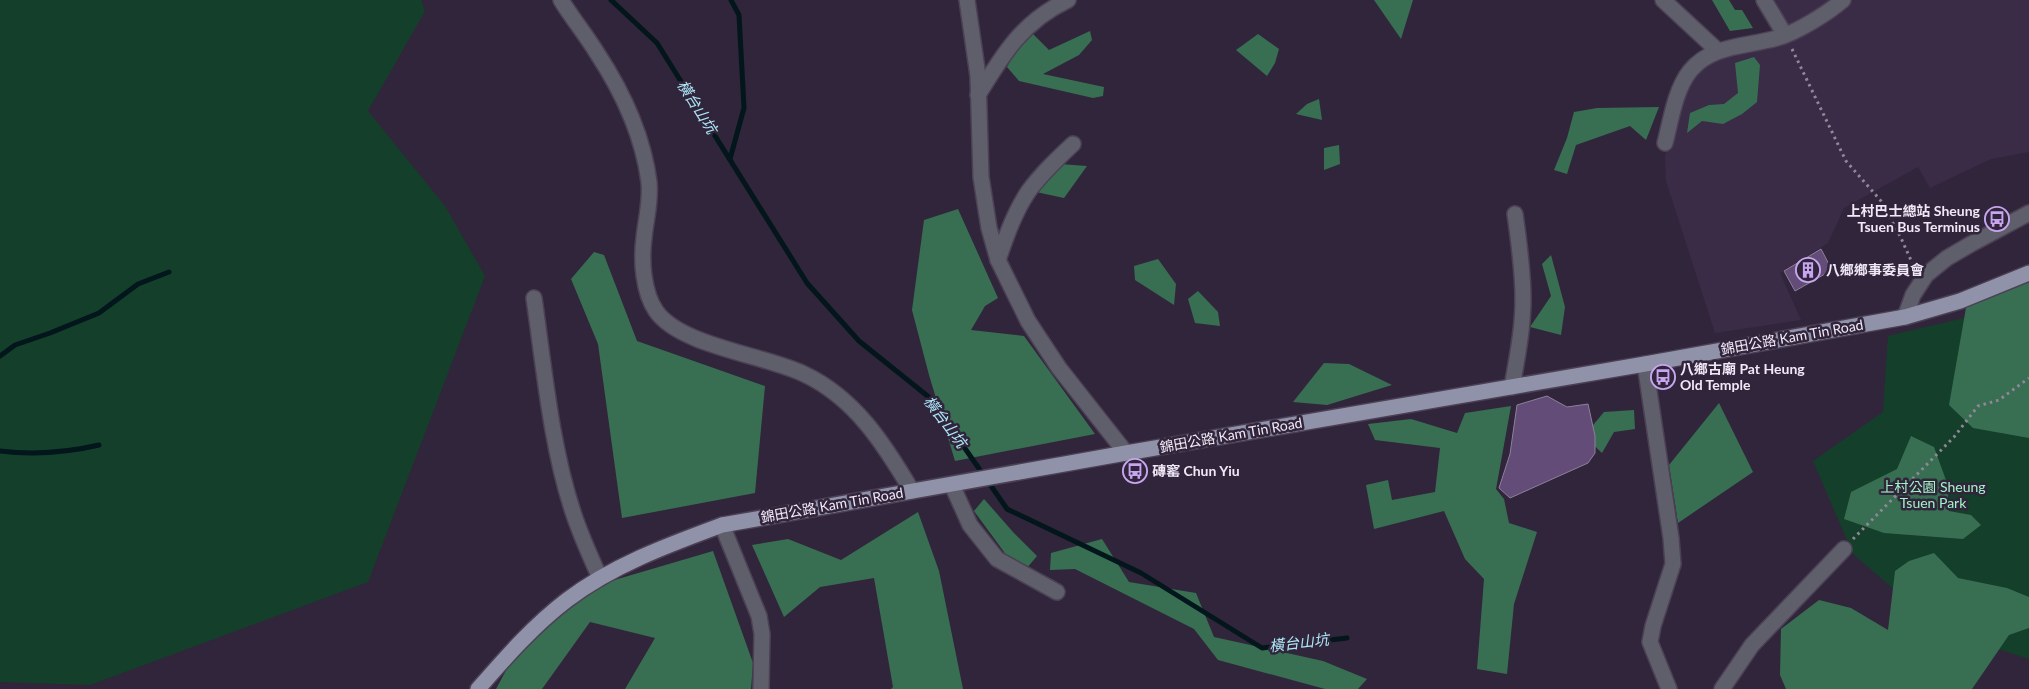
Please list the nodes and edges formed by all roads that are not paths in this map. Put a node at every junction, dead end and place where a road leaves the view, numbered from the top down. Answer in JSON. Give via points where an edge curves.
{"nodes":[{"id":1,"x":561,"y":0,"type":"edge"},
{"id":2,"x":967,"y":0,"type":"edge"},
{"id":3,"x":1068,"y":0,"type":"edge"},
{"id":4,"x":1663,"y":0,"type":"edge"},
{"id":5,"x":1764,"y":0,"type":"edge"},
{"id":6,"x":1843,"y":0,"type":"edge"},
{"id":7,"x":1785,"y":35,"type":"junction"},
{"id":8,"x":1718,"y":50,"type":"junction"},
{"id":9,"x":978,"y":95,"type":"junction"},
{"id":10,"x":1665,"y":143,"type":"dead end"},
{"id":11,"x":1074,"y":144,"type":"dead end"},
{"id":12,"x":2029,"y":213,"type":"edge"},
{"id":13,"x":1515,"y":214,"type":"dead end"},
{"id":14,"x":998,"y":260,"type":"junction"},
{"id":15,"x":2029,"y":273,"type":"edge"},
{"id":16,"x":534,"y":298,"type":"dead end"},
{"id":17,"x":1905,"y":317,"type":"junction"},
{"id":18,"x":1645,"y":364,"type":"junction"},
{"id":19,"x":1512,"y":387,"type":"junction"},
{"id":20,"x":1126,"y":453,"type":"junction"},
{"id":21,"x":952,"y":485,"type":"junction"},
{"id":22,"x":912,"y":491,"type":"junction"},
{"id":23,"x":722,"y":525,"type":"junction"},
{"id":24,"x":1844,"y":549,"type":"road end"},
{"id":25,"x":600,"y":578,"type":"junction"},
{"id":26,"x":1057,"y":592,"type":"dead end"},
{"id":27,"x":478,"y":689,"type":"edge"},
{"id":28,"x":761,"y":689,"type":"edge"},
{"id":29,"x":1669,"y":689,"type":"edge"},
{"id":30,"x":1722,"y":689,"type":"edge"}],
"edges":[{"from":1,"to":22,"type":"street","via":[[598,53],[637,131],[650,206],[644,238],[645,278],[656,312],[682,333],[804,374],[828,388],[868,423]]},
{"from":2,"to":9,"type":"street"},
{"from":3,"to":9,"type":"street","via":[[1050,9],[1022,33],[1003,54]]},
{"from":4,"to":8,"type":"street"},
{"from":5,"to":7,"type":"street"},
{"from":6,"to":7,"type":"street","via":[[1833,9]]},
{"from":7,"to":8,"type":"street"},
{"from":8,"to":10,"type":"street","via":[[1690,71],[1677,99]]},
{"from":9,"to":14,"type":"street","via":[[981,177]]},
{"from":11,"to":14,"type":"street","via":[[1046,169],[1028,193],[1013,220]]},
{"from":12,"to":17,"type":"street","via":[[1947,258],[1926,275],[1913,295]]},
{"from":13,"to":19,"type":"street","via":[[1523,300]]},
{"from":14,"to":20,"type":"street","via":[[1028,321],[1059,368]]},
{"from":15,"to":17,"type":"main road","name":"錦田公路 Kam Tin Road","via":[[1960,301]]},
{"from":16,"to":25,"type":"street","via":[[564,482],[583,541]]},
{"from":17,"to":18,"type":"main road","name":"錦田公路 Kam Tin Road"},
{"from":18,"to":19,"type":"main road","name":"錦田公路 Kam Tin Road"},
{"from":18,"to":29,"type":"street","via":[[1673,564],[1650,642]]},
{"from":19,"to":20,"type":"main road","name":"錦田公路 Kam Tin Road"},
{"from":20,"to":21,"type":"main road","name":"錦田公路 Kam Tin Road"},
{"from":21,"to":22,"type":"main road","name":"錦田公路 Kam Tin Road"},
{"from":21,"to":26,"type":"street","via":[[970,525],[997,559]]},
{"from":22,"to":23,"type":"main road","name":"錦田公路 Kam Tin Road"},
{"from":23,"to":25,"type":"main road","name":"錦田公路 Kam Tin Road","via":[[663,547]]},
{"from":23,"to":28,"type":"street","via":[[759,616],[762,634]]},
{"from":24,"to":30,"type":"street","via":[[1752,645]]},
{"from":25,"to":27,"type":"main road","name":"錦田公路 Kam Tin Road","via":[[549,614]]}]}
